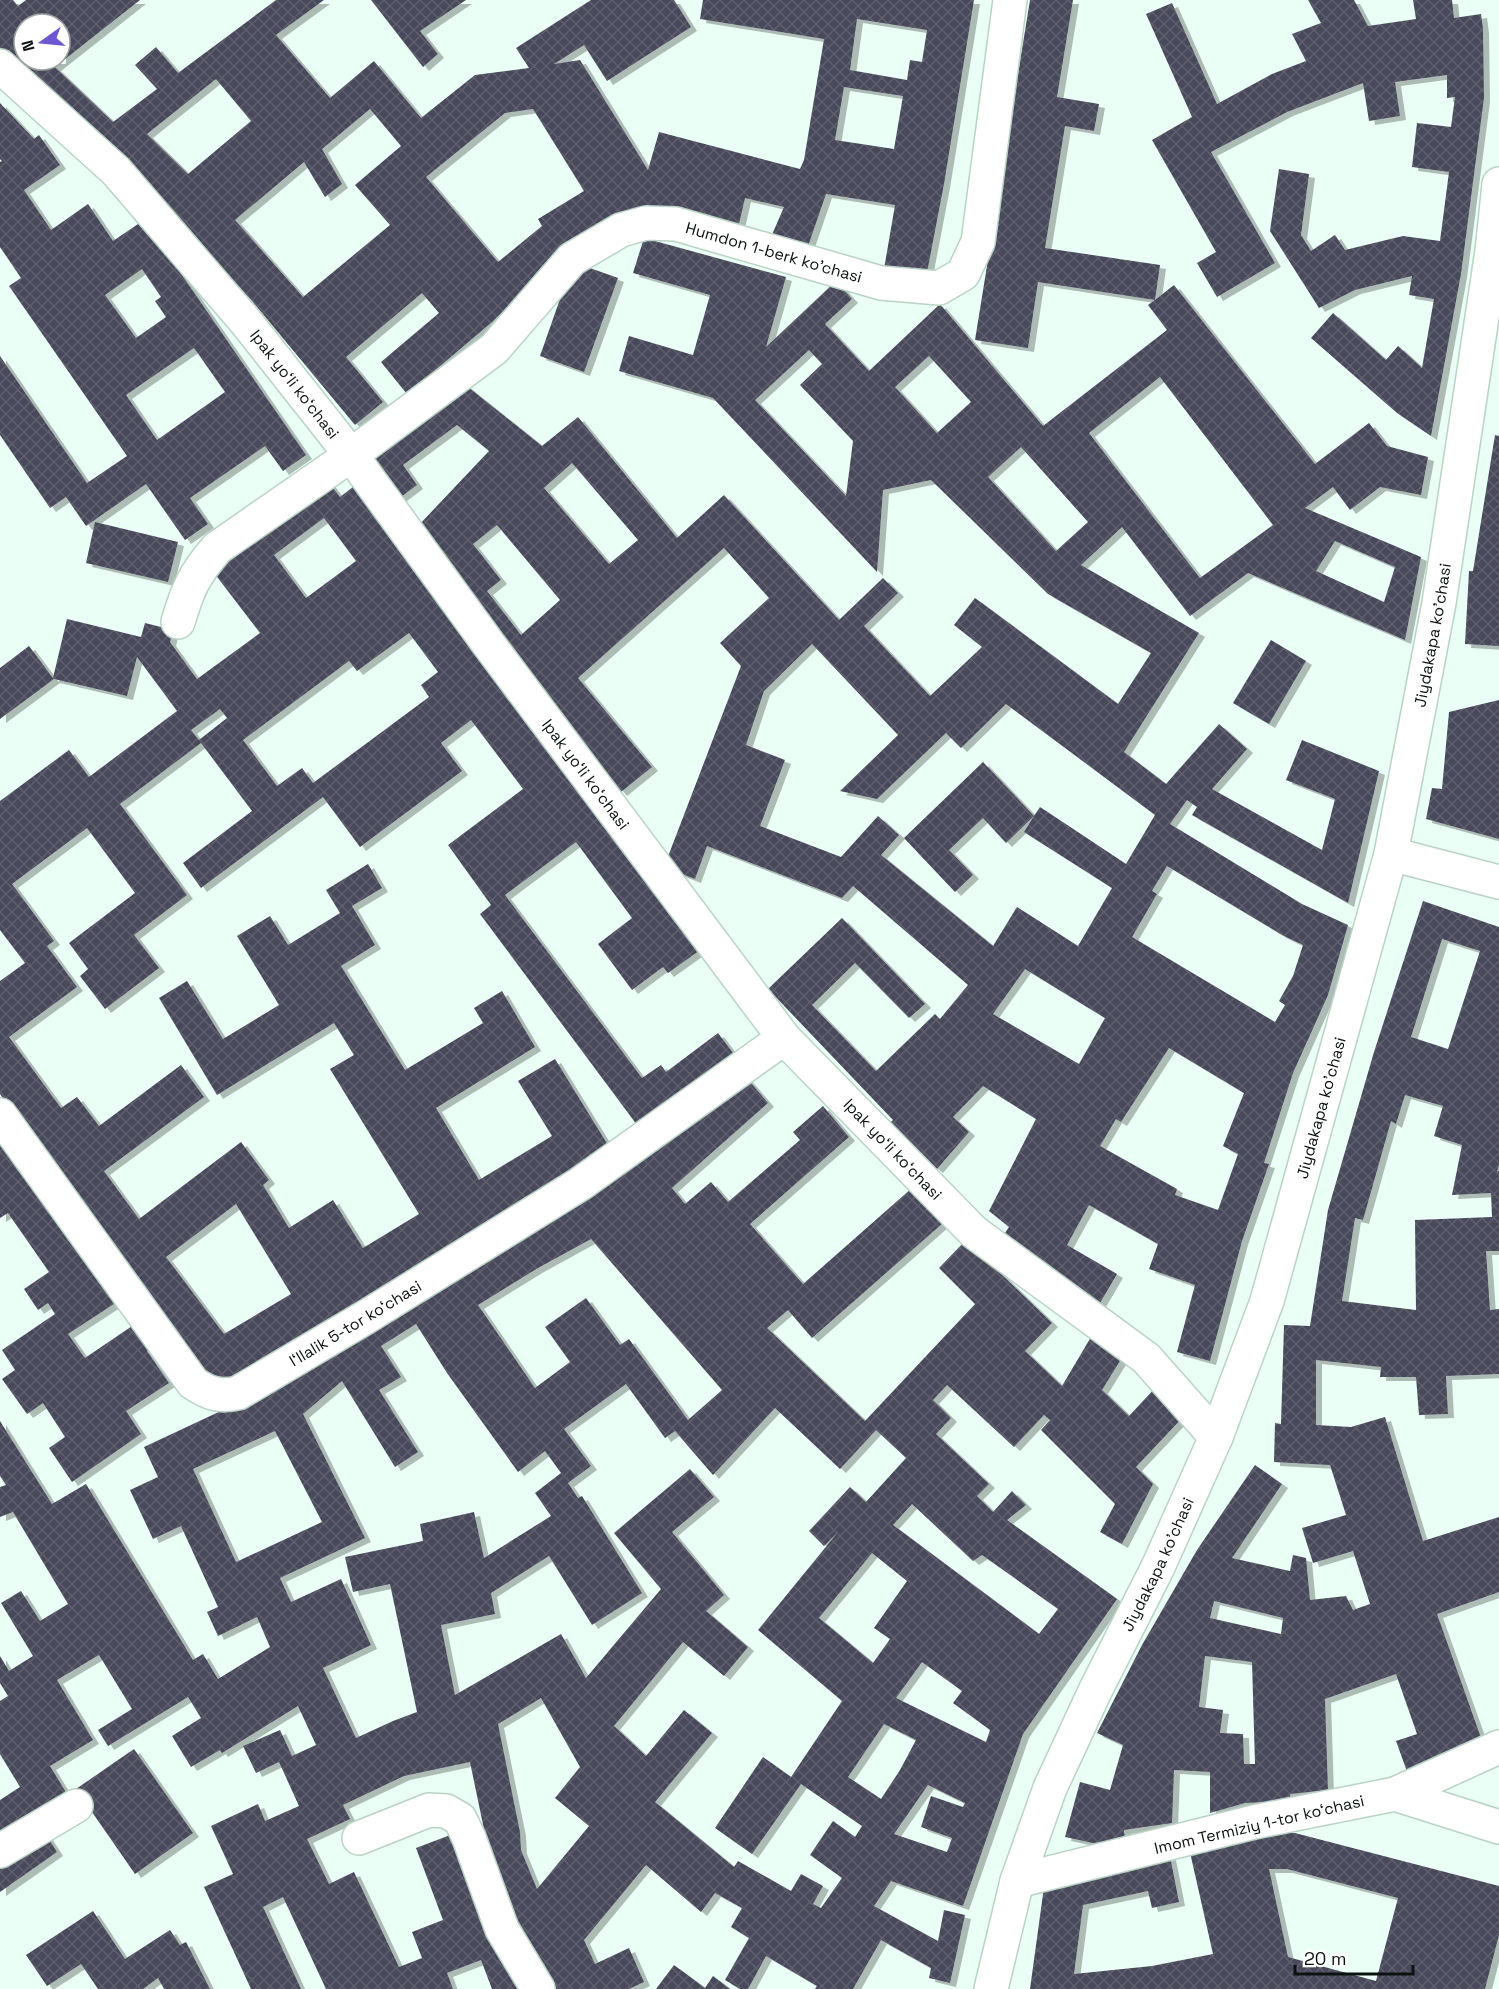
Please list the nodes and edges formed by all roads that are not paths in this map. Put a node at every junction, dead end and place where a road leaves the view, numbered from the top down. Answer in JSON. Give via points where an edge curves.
{"nodes":[{"id":1,"x":1010,"y":0,"type":"edge"},
{"id":2,"x":0,"y":66,"type":"edge"},
{"id":3,"x":1499,"y":184,"type":"edge"},
{"id":4,"x":1496,"y":250,"type":"edge"},
{"id":5,"x":351,"y":455,"type":"junction"},
{"id":6,"x":178,"y":622,"type":"dead end"},
{"id":7,"x":1391,"y":854,"type":"junction"},
{"id":8,"x":1499,"y":882,"type":"edge"},
{"id":9,"x":784,"y":1038,"type":"junction"},
{"id":10,"x":0,"y":1115,"type":"edge"},
{"id":11,"x":1216,"y":1437,"type":"junction"},
{"id":12,"x":1499,"y":1747,"type":"edge"},
{"id":13,"x":1395,"y":1794,"type":"junction"},
{"id":14,"x":76,"y":1806,"type":"dead end"},
{"id":15,"x":1499,"y":1827,"type":"edge"},
{"id":16,"x":359,"y":1838,"type":"dead end"},
{"id":17,"x":0,"y":1851,"type":"edge"},
{"id":18,"x":1017,"y":1881,"type":"junction"},
{"id":19,"x":538,"y":1989,"type":"edge"},
{"id":20,"x":991,"y":1989,"type":"edge"}],
"edges":[{"from":1,"to":5,"type":"street","name":"Humdon 1-berk koʼchasi","via":[[978,242],[963,274],[939,288],[882,283],[676,224],[646,223],[613,235],[572,259],[494,349]]},
{"from":2,"to":5,"type":"street","name":"Ipak yoʻli koʻchasi","via":[[116,171],[246,322]]},
{"from":3,"to":4,"type":"street","name":"Jiydakapa ko'chasi"},
{"from":4,"to":7,"type":"street","name":"Jiydakapa ko'chasi","via":[[1439,603]]},
{"from":5,"to":6,"type":"street","name":"Humdon 1-berk koʼchasi","via":[[217,548],[188,590]]},
{"from":5,"to":9,"type":"street","name":"Ipak yoʻli koʻchasi"},
{"from":7,"to":8,"type":"street"},
{"from":7,"to":11,"type":"street","name":"Jiydakapa ko'chasi","via":[[1267,1301]]},
{"from":9,"to":10,"type":"street","name":"Iʻllalik 5-tor koʻchasi","via":[[580,1184],[366,1317],[238,1393],[225,1396],[205,1391],[194,1383]]},
{"from":9,"to":11,"type":"street","name":"Ipak yoʻli koʻchasi","via":[[974,1232],[1146,1358]]},
{"from":11,"to":18,"type":"street","name":"Jiydakapa ko'chasi","via":[[1158,1567],[1050,1788]]},
{"from":12,"to":13,"type":"street"},
{"from":13,"to":15,"type":"street","name":"Imom Termiziy 1-tor koʻchasi"},
{"from":13,"to":18,"type":"street","name":"Imom Termiziy 1-tor koʻchasi","via":[[1254,1822]]},
{"from":14,"to":17,"type":"street"},
{"from":16,"to":19,"type":"street","via":[[429,1810],[446,1810],[459,1819],[502,1929]]},
{"from":18,"to":20,"type":"street","name":"Jiydakapa ko'chasi"}]}
